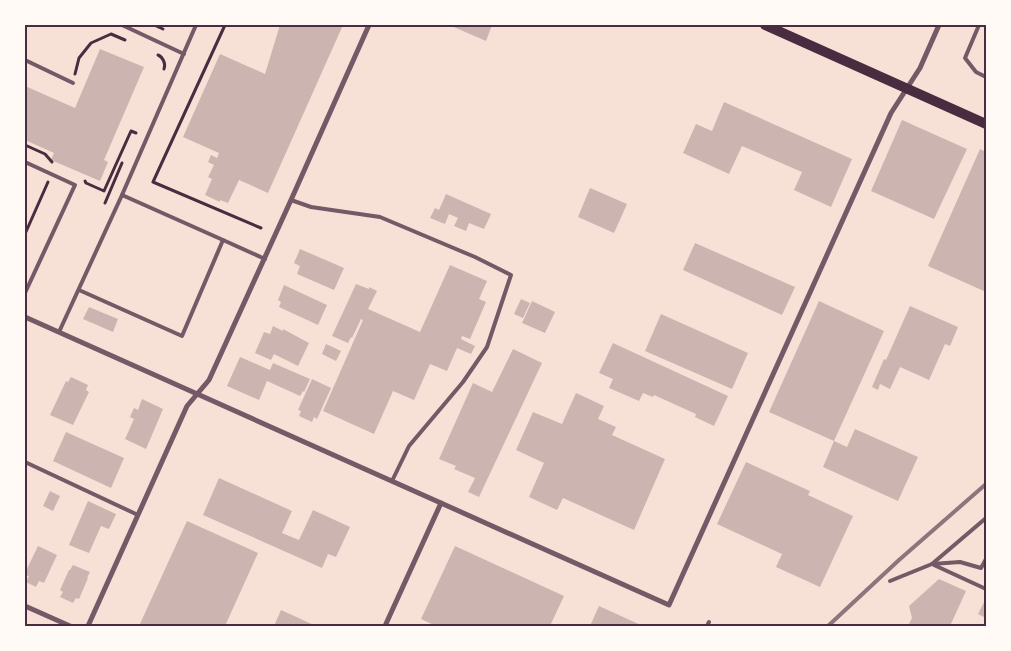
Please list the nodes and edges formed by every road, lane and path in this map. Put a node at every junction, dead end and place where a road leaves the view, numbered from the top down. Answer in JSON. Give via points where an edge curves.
{"nodes":[{"id":1,"x":122,"y":25,"type":"edge"},
{"id":2,"x":154,"y":25,"type":"edge"},
{"id":3,"x":196,"y":25,"type":"edge"},
{"id":4,"x":225,"y":25,"type":"edge"},
{"id":5,"x":369,"y":25,"type":"edge"},
{"id":6,"x":765,"y":25,"type":"edge"},
{"id":7,"x":939,"y":25,"type":"edge"},
{"id":8,"x":979,"y":25,"type":"edge"},
{"id":9,"x":163,"y":28,"type":"edge"},
{"id":10,"x":112,"y":34,"type":"dead end"},
{"id":11,"x":152,"y":52,"type":"dead end"},
{"id":12,"x":184,"y":54,"type":"junction"},
{"id":13,"x":25,"y":60,"type":"edge"},
{"id":14,"x":161,"y":75,"type":"dead end"},
{"id":15,"x":986,"y":77,"type":"edge"},
{"id":16,"x":73,"y":82,"type":"joint"},
{"id":17,"x":906,"y":89,"type":"junction"},
{"id":18,"x":986,"y":124,"type":"edge"},
{"id":19,"x":140,"y":125,"type":"dead end"},
{"id":20,"x":136,"y":133,"type":"junction"},
{"id":21,"x":132,"y":141,"type":"dead end"},
{"id":22,"x":25,"y":145,"type":"edge"},
{"id":23,"x":126,"y":156,"type":"dead end"},
{"id":24,"x":26,"y":164,"type":"edge"},
{"id":25,"x":52,"y":174,"type":"junction"},
{"id":26,"x":82,"y":175,"type":"dead end"},
{"id":27,"x":122,"y":195,"type":"junction"},
{"id":28,"x":291,"y":200,"type":"junction"},
{"id":29,"x":103,"y":207,"type":"dead end"},
{"id":30,"x":261,"y":228,"type":"dead end"},
{"id":31,"x":25,"y":234,"type":"edge"},
{"id":32,"x":224,"y":240,"type":"junction"},
{"id":33,"x":265,"y":260,"type":"junction"},
{"id":34,"x":79,"y":290,"type":"junction"},
{"id":35,"x":25,"y":293,"type":"edge"},
{"id":36,"x":25,"y":317,"type":"edge"},
{"id":37,"x":59,"y":332,"type":"junction"},
{"id":38,"x":198,"y":393,"type":"junction"},
{"id":39,"x":25,"y":462,"type":"edge"},
{"id":40,"x":392,"y":480,"type":"junction"},
{"id":41,"x":442,"y":502,"type":"junction"},
{"id":42,"x":138,"y":515,"type":"junction"},
{"id":43,"x":986,"y":518,"type":"edge"},
{"id":44,"x":986,"y":559,"type":"edge"},
{"id":45,"x":932,"y":564,"type":"junction"},
{"id":46,"x":890,"y":581,"type":"dead end"},
{"id":47,"x":986,"y":589,"type":"edge"},
{"id":48,"x":25,"y":606,"type":"edge"},
{"id":49,"x":70,"y":626,"type":"edge"},
{"id":50,"x":88,"y":626,"type":"edge"},
{"id":51,"x":385,"y":626,"type":"edge"}],
"edges":[{"from":1,"to":12,"type":"lane"},
{"from":2,"to":9,"type":"path"},
{"from":3,"to":12,"type":"lane"},
{"from":4,"to":30,"type":"path","via":[[154,182]]},
{"from":5,"to":28,"type":"street"},
{"from":6,"to":17,"type":"main road"},
{"from":7,"to":17,"type":"street","via":[[920,68]]},
{"from":8,"to":15,"type":"lane","via":[[965,58],[976,72]]},
{"from":10,"to":16,"type":"path","via":[[90,44],[79,58]]},
{"from":11,"to":14,"type":"path","via":[[164,62]]},
{"from":12,"to":27,"type":"lane"},
{"from":13,"to":16,"type":"lane"},
{"from":17,"to":18,"type":"main road"},
{"from":17,"to":41,"type":"street","via":[[891,114],[669,605]]},
{"from":19,"to":20,"type":"path"},
{"from":20,"to":21,"type":"path"},
{"from":20,"to":26,"type":"path","via":[[131,131],[104,191],[86,183]]},
{"from":22,"to":25,"type":"path","via":[[57,164]]},
{"from":23,"to":29,"type":"path"},
{"from":24,"to":25,"type":"lane"},
{"from":25,"to":31,"type":"path"},
{"from":25,"to":35,"type":"lane","via":[[75,185]]},
{"from":27,"to":32,"type":"lane"},
{"from":27,"to":34,"type":"lane"},
{"from":28,"to":33,"type":"street"},
{"from":28,"to":40,"type":"lane","via":[[311,207],[380,217],[512,275],[487,347],[463,382],[409,446]]},
{"from":32,"to":33,"type":"lane"},
{"from":32,"to":34,"type":"lane","via":[[182,336]]},
{"from":33,"to":38,"type":"street","via":[[209,380]]},
{"from":34,"to":37,"type":"lane"},
{"from":36,"to":37,"type":"street"},
{"from":37,"to":38,"type":"street"},
{"from":38,"to":40,"type":"street"},
{"from":38,"to":42,"type":"street","via":[[187,406]]},
{"from":39,"to":42,"type":"lane"},
{"from":40,"to":41,"type":"street"},
{"from":41,"to":51,"type":"street"},
{"from":42,"to":50,"type":"street"},
{"from":43,"to":45,"type":"lane"},
{"from":44,"to":45,"type":"lane","via":[[982,568],[960,562]]},
{"from":45,"to":46,"type":"lane"},
{"from":45,"to":47,"type":"lane"},
{"from":48,"to":49,"type":"street"}]}
